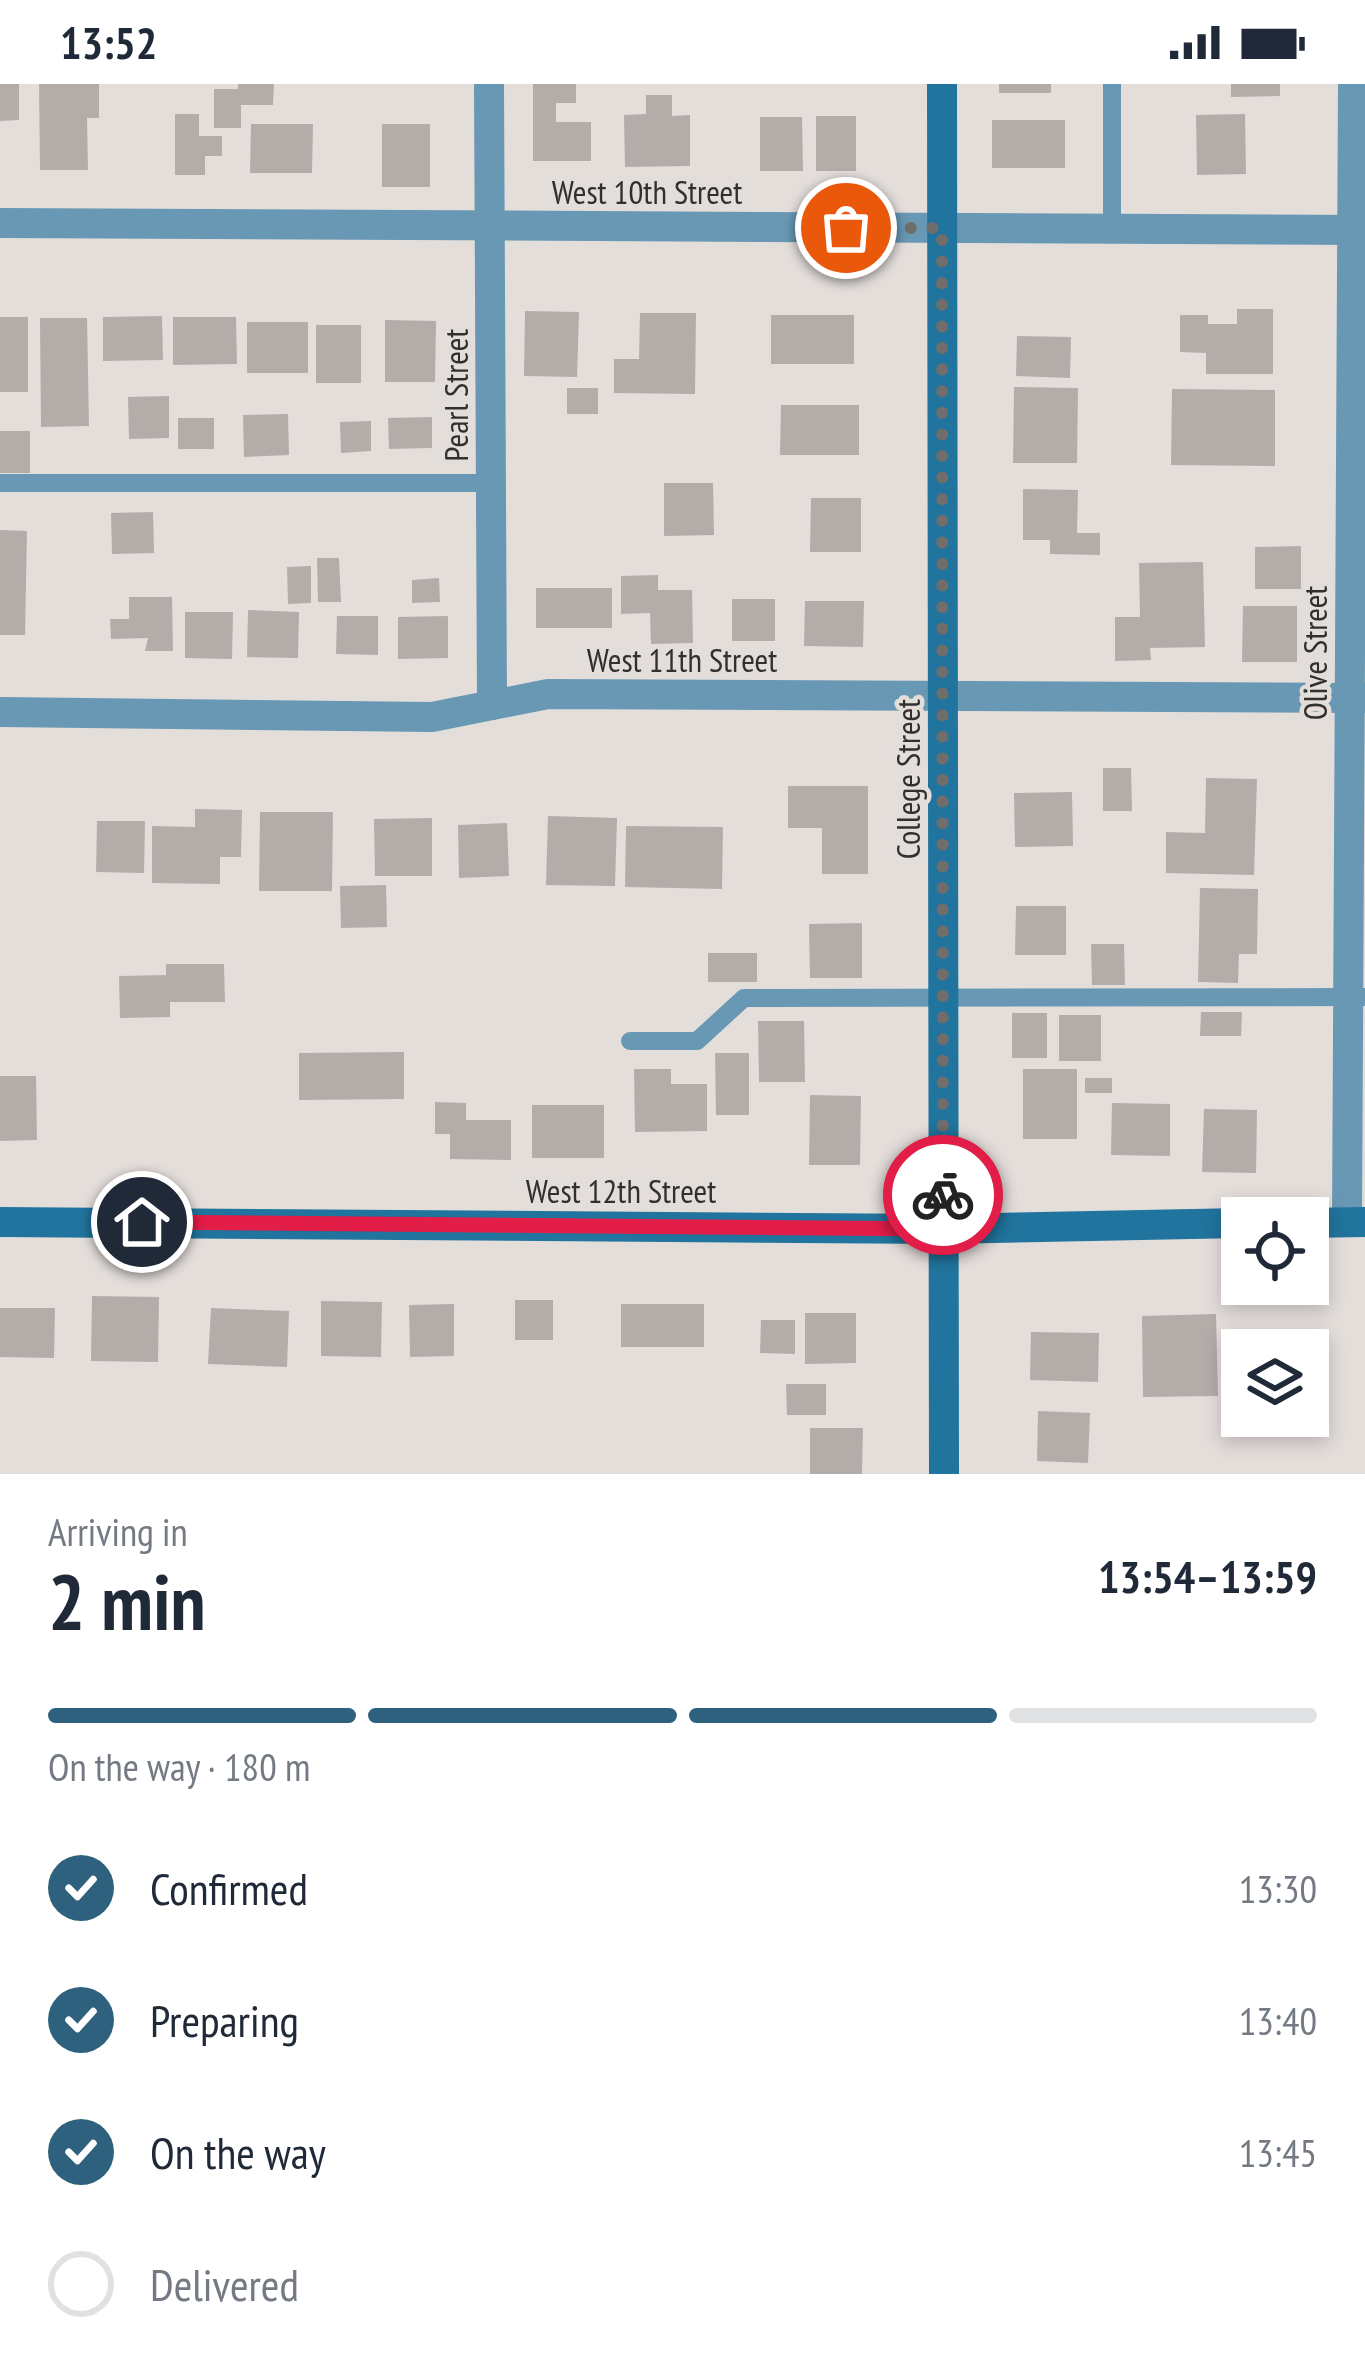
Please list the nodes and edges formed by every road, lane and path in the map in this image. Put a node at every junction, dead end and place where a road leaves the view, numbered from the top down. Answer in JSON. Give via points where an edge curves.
{"nodes":[{"id":1,"x":489,"y":84,"type":"edge"},
{"id":2,"x":942,"y":84,"type":"edge"},
{"id":3,"x":1112,"y":84,"type":"edge"},
{"id":4,"x":1353,"y":84,"type":"edge"},
{"id":5,"x":0,"y":224,"type":"edge"},
{"id":6,"x":490,"y":226,"type":"junction"},
{"id":7,"x":942,"y":228,"type":"junction"},
{"id":8,"x":1112,"y":229,"type":"junction"},
{"id":9,"x":1359,"y":230,"type":"edge"},
{"id":10,"x":0,"y":483,"type":"edge"},
{"id":11,"x":492,"y":484,"type":"junction"},
{"id":12,"x":943,"y":697,"type":"junction"},
{"id":13,"x":1357,"y":698,"type":"edge"},
{"id":14,"x":492,"y":706,"type":"junction"},
{"id":15,"x":0,"y":712,"type":"edge"},
{"id":16,"x":943,"y":994,"type":"junction"},
{"id":17,"x":1357,"y":998,"type":"edge"},
{"id":18,"x":630,"y":1041,"type":"dead end"},
{"id":19,"x":0,"y":1222,"type":"edge"},
{"id":20,"x":1356,"y":1222,"type":"edge"},
{"id":21,"x":1221,"y":1223,"type":"edge"},
{"id":22,"x":943,"y":1229,"type":"junction"},
{"id":23,"x":944,"y":1474,"type":"edge"}],
"edges":[{"from":1,"to":6,"type":"street","name":"Pearl Street"},
{"from":2,"to":7,"type":"street","name":"College Street"},
{"from":3,"to":8,"type":"lane"},
{"from":4,"to":9,"type":"street","name":"Olive Street"},
{"from":5,"to":6,"type":"street","name":"West 10th Street"},
{"from":6,"to":7,"type":"street","name":"West 10th Street"},
{"from":6,"to":11,"type":"street","name":"Pearl Street"},
{"from":7,"to":8,"type":"street","name":"West 10th Street"},
{"from":7,"to":12,"type":"street","name":"College Street"},
{"from":8,"to":9,"type":"street","name":"West 10th Street"},
{"from":9,"to":13,"type":"street","name":"Olive Street"},
{"from":10,"to":11,"type":"lane"},
{"from":11,"to":14,"type":"street","name":"Pearl Street"},
{"from":12,"to":13,"type":"street","name":"West 11th Street"},
{"from":12,"to":14,"type":"street","name":"West 11th Street","via":[[548,694]]},
{"from":12,"to":16,"type":"street","name":"College Street"},
{"from":13,"to":17,"type":"street","name":"Olive Street"},
{"from":14,"to":15,"type":"street","name":"West 11th Street","via":[[432,717]]},
{"from":16,"to":17,"type":"lane"},
{"from":16,"to":18,"type":"lane","via":[[744,998],[697,1041]]},
{"from":16,"to":22,"type":"street","name":"College Street"},
{"from":17,"to":20,"type":"street","name":"Olive Street"},
{"from":19,"to":22,"type":"street","name":"West 12th Street"},
{"from":21,"to":22,"type":"street","name":"West 12th Street"},
{"from":22,"to":23,"type":"street","name":"College Street"}]}
